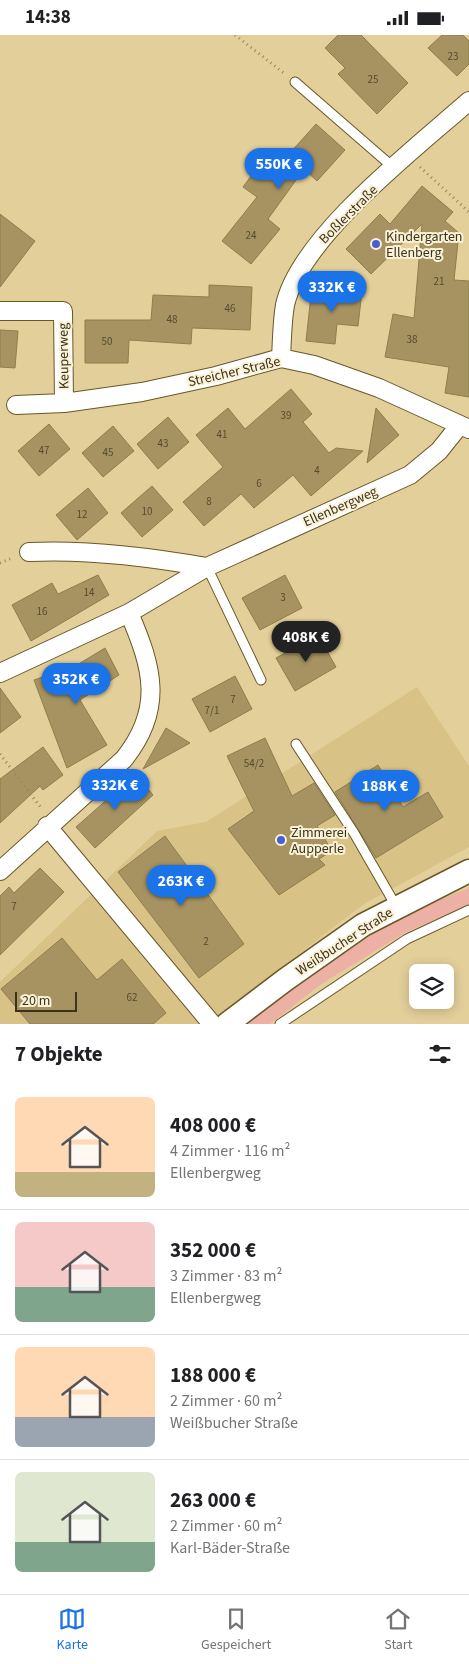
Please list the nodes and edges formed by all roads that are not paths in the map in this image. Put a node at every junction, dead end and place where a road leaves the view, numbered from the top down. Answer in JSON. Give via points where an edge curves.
{"nodes":[{"id":1,"x":295,"y":82,"type":"road end"},
{"id":2,"x":469,"y":101,"type":"edge"},
{"id":3,"x":394,"y":168,"type":"junction"},
{"id":4,"x":0,"y":311,"type":"edge"},
{"id":5,"x":281,"y":358,"type":"junction"},
{"id":6,"x":64,"y":403,"type":"junction"},
{"id":7,"x":16,"y":405,"type":"dead end"},
{"id":8,"x":464,"y":427,"type":"edge"},
{"id":9,"x":29,"y":552,"type":"dead end"},
{"id":10,"x":207,"y":567,"type":"junction"},
{"id":11,"x":130,"y":613,"type":"junction"},
{"id":12,"x":0,"y":673,"type":"edge"},
{"id":13,"x":261,"y":680,"type":"dead end"},
{"id":14,"x":296,"y":743,"type":"dead end"},
{"id":15,"x":50,"y":824,"type":"junction"},
{"id":16,"x":0,"y":871,"type":"edge"},
{"id":17,"x":469,"y":871,"type":"edge"},
{"id":18,"x":396,"y":907,"type":"junction"},
{"id":19,"x":469,"y":910,"type":"edge"},
{"id":20,"x":212,"y":1024,"type":"edge"},
{"id":21,"x":227,"y":1024,"type":"edge"},
{"id":22,"x":280,"y":1024,"type":"edge"}],
"edges":[{"from":1,"to":3,"type":"lane"},
{"from":2,"to":3,"type":"street","name":"Boßlerstraße"},
{"from":3,"to":5,"type":"street","name":"Boßlerstraße","via":[[324,234],[298,273],[285,305]]},
{"from":4,"to":6,"type":"street","name":"Keuperweg","via":[[63,311]]},
{"from":5,"to":6,"type":"street","name":"Streicher Straße","via":[[142,392]]},
{"from":5,"to":8,"type":"street","name":"Streicher Straße","via":[[314,365],[379,388]]},
{"from":6,"to":7,"type":"street","name":"Streicher Straße"},
{"from":8,"to":10,"type":"street","name":"Ellenbergweg","via":[[410,475]]},
{"from":9,"to":10,"type":"street","via":[[56,550]]},
{"from":10,"to":11,"type":"street","name":"Ellenbergweg"},
{"from":10,"to":13,"type":"lane"},
{"from":11,"to":12,"type":"street","name":"Ellenbergweg"},
{"from":11,"to":15,"type":"street","via":[[143,643],[152,681],[151,708],[145,726],[124,759]]},
{"from":14,"to":18,"type":"lane","via":[[354,833]]},
{"from":15,"to":16,"type":"street"},
{"from":15,"to":20,"type":"street"},
{"from":17,"to":18,"type":"street","name":"Weißbucher Straße"},
{"from":18,"to":21,"type":"street","name":"Weißbucher Straße","via":[[327,949]]},
{"from":19,"to":22,"type":"lane","via":[[408,939]]}]}
